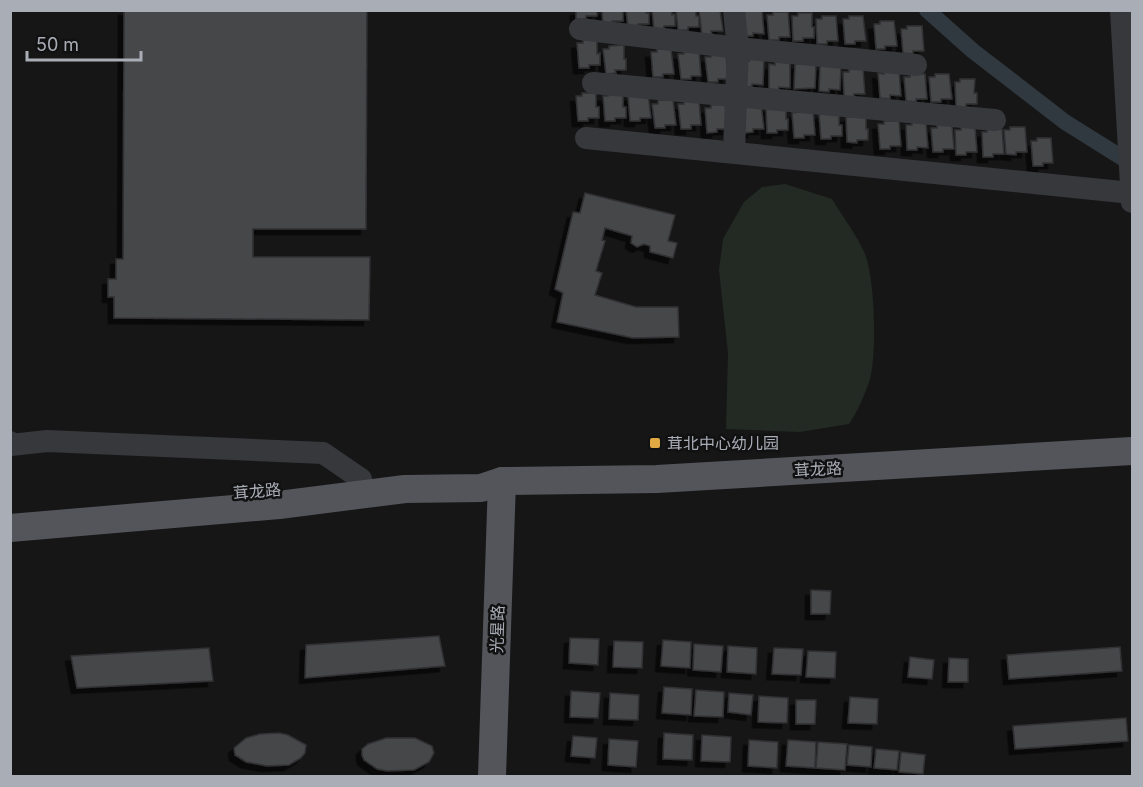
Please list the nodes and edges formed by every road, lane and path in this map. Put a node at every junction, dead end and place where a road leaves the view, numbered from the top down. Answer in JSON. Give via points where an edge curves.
{"nodes":[{"id":1,"x":734,"y":10,"type":"edge"},
{"id":2,"x":1121,"y":10,"type":"edge"},
{"id":3,"x":580,"y":29,"type":"dead end"},
{"id":4,"x":738,"y":48,"type":"junction"},
{"id":5,"x":916,"y":64,"type":"dead end"},
{"id":6,"x":592,"y":83,"type":"dead end"},
{"id":7,"x":736,"y":96,"type":"junction"},
{"id":8,"x":995,"y":120,"type":"dead end"},
{"id":9,"x":586,"y":138,"type":"dead end"},
{"id":10,"x":734,"y":152,"type":"junction"},
{"id":11,"x":1132,"y":193,"type":"edge"},
{"id":12,"x":1132,"y":202,"type":"edge"},
{"id":13,"x":11,"y":443,"type":"edge"},
{"id":14,"x":1132,"y":451,"type":"edge"},
{"id":15,"x":361,"y":479,"type":"junction"},
{"id":16,"x":502,"y":481,"type":"junction"},
{"id":17,"x":278,"y":497,"type":"junction"},
{"id":18,"x":10,"y":512,"type":"edge"},
{"id":19,"x":10,"y":528,"type":"edge"},
{"id":20,"x":492,"y":777,"type":"edge"}],
"edges":[{"from":1,"to":4,"type":"street"},
{"from":2,"to":11,"type":"street"},
{"from":3,"to":4,"type":"street"},
{"from":4,"to":5,"type":"street"},
{"from":4,"to":7,"type":"street"},
{"from":6,"to":7,"type":"street"},
{"from":7,"to":8,"type":"street"},
{"from":7,"to":10,"type":"street"},
{"from":9,"to":10,"type":"street"},
{"from":10,"to":11,"type":"street"},
{"from":11,"to":12,"type":"street"},
{"from":13,"to":15,"type":"street","via":[[47,441],[323,453]]},
{"from":14,"to":16,"type":"main road","name":"茸龙路","via":[[657,479]]},
{"from":15,"to":16,"type":"main road","name":"茸龙路","via":[[482,472]]},
{"from":15,"to":17,"type":"main road","name":"茸龙路"},
{"from":16,"to":17,"type":"main road","name":"茸龙路","via":[[481,488]]},
{"from":16,"to":20,"type":"main road","name":"光星路"},
{"from":17,"to":18,"type":"main road","name":"茸龙路"},
{"from":17,"to":19,"type":"main road","name":"茸龙路"}]}
